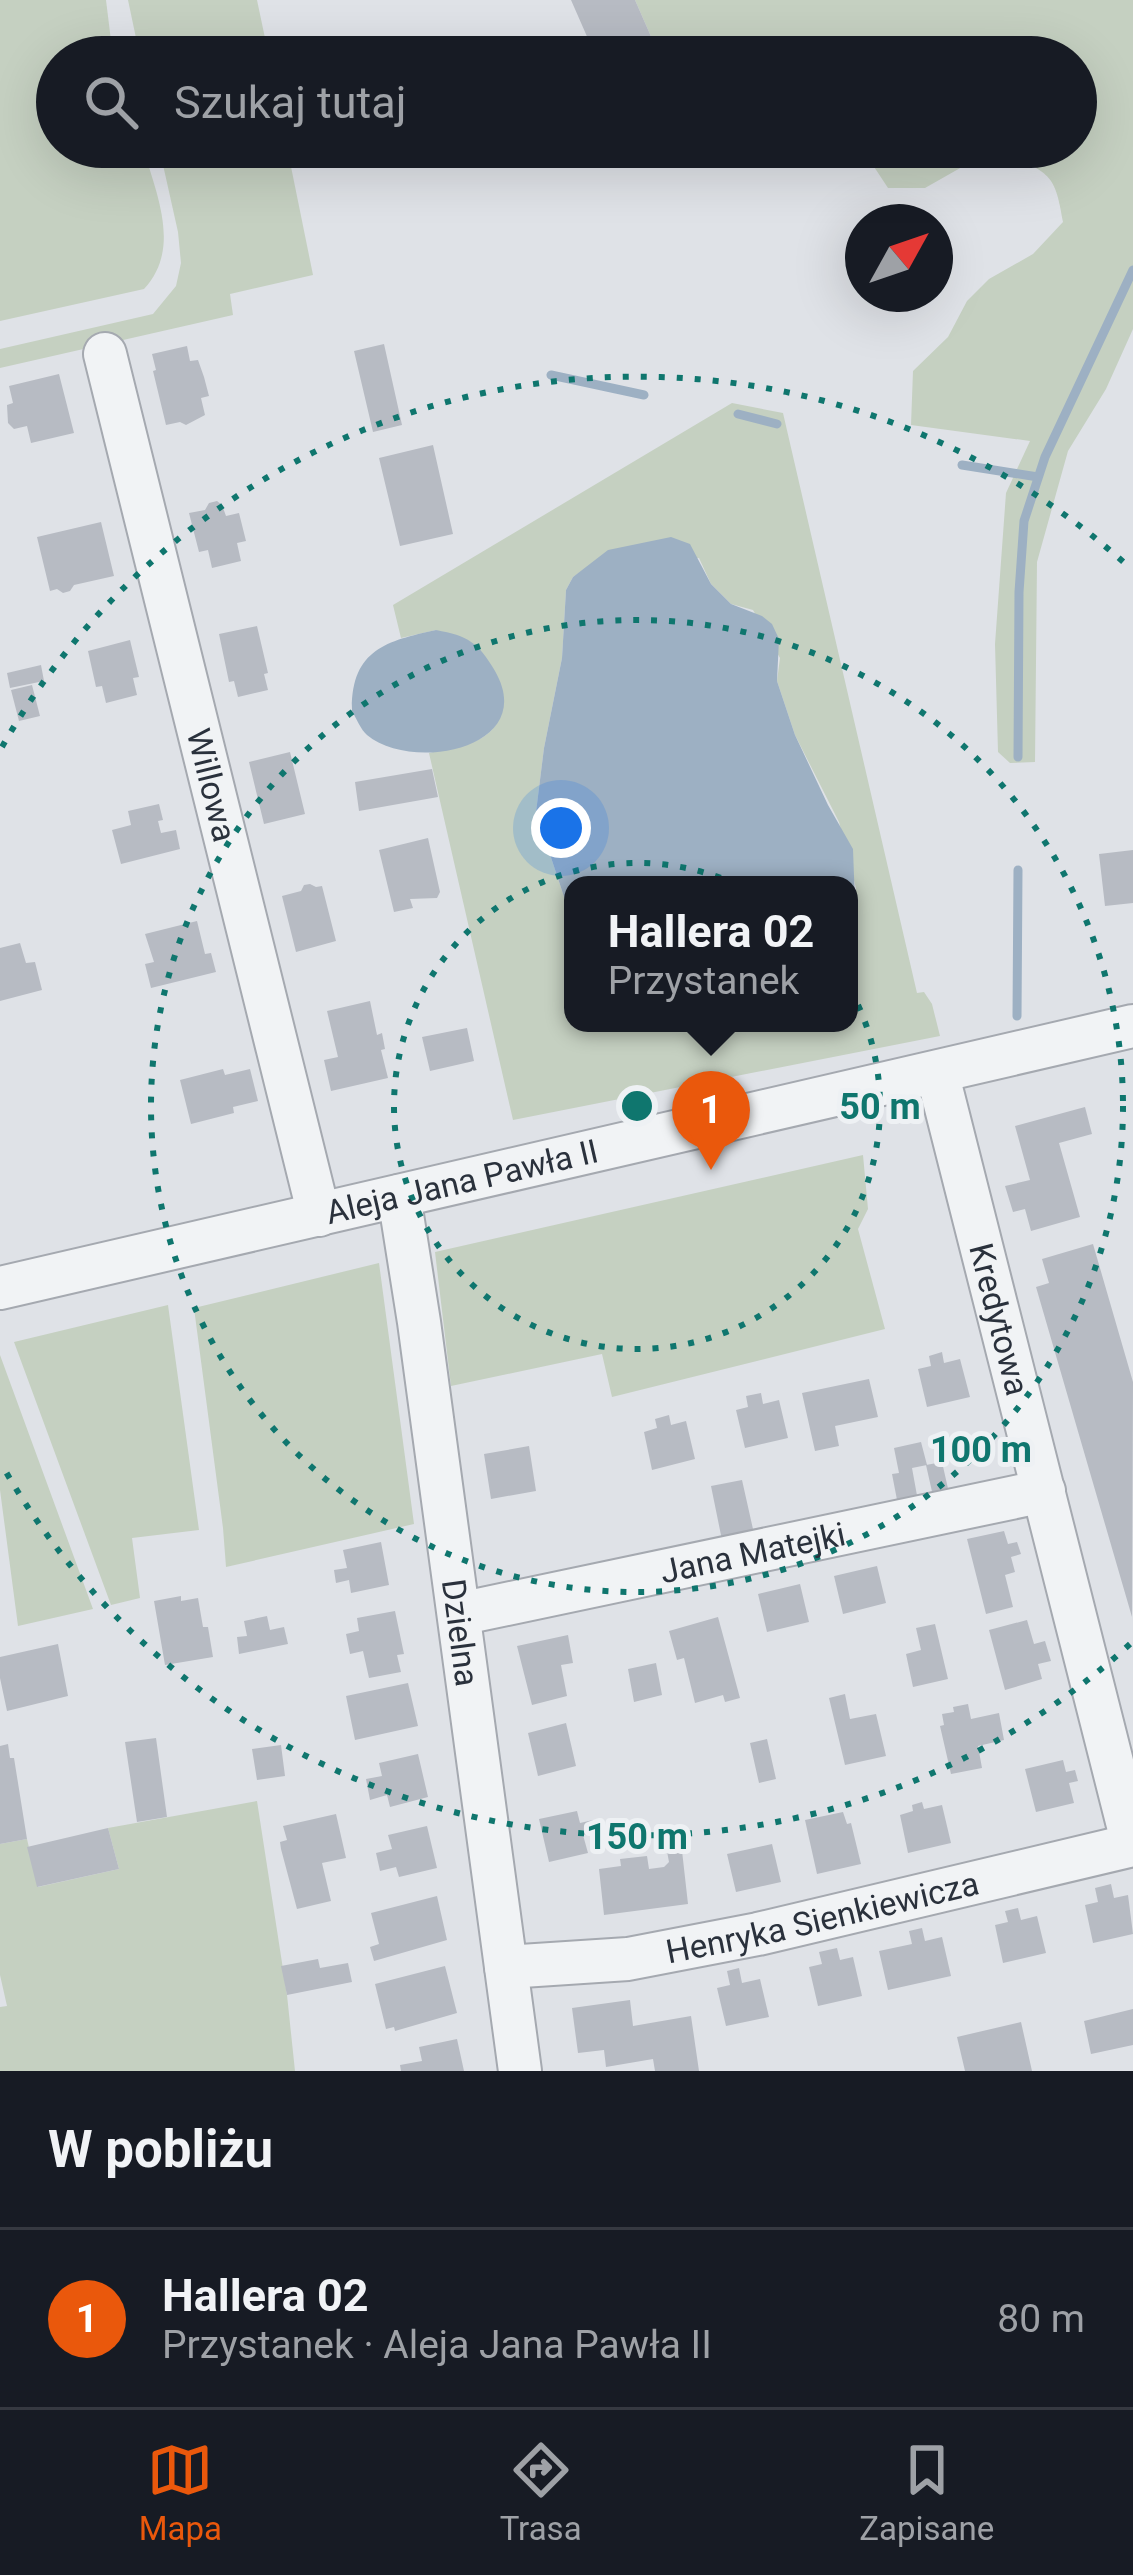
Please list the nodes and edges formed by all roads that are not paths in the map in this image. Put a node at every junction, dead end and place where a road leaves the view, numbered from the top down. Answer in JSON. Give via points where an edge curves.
{"nodes":[{"id":1,"x":105,"y":354,"type":"dead end"},
{"id":2,"x":1133,"y":1026,"type":"edge"},
{"id":3,"x":937,"y":1072,"type":"junction"},
{"id":4,"x":399,"y":1196,"type":"junction"},
{"id":5,"x":319,"y":1214,"type":"junction"},
{"id":6,"x":0,"y":1288,"type":"edge"},
{"id":7,"x":1044,"y":1491,"type":"junction"},
{"id":8,"x":459,"y":1614,"type":"junction"},
{"id":9,"x":1133,"y":1845,"type":"edge"},
{"id":10,"x":506,"y":1967,"type":"junction"},
{"id":11,"x":520,"y":2071,"type":"edge"}],
"edges":[{"from":1,"to":5,"type":"street","name":"Willowa"},
{"from":2,"to":3,"type":"street","name":"Aleja Jana Pawła II"},
{"from":3,"to":4,"type":"street","name":"Aleja Jana Pawła II"},
{"from":3,"to":7,"type":"street","name":"Kredytowa"},
{"from":4,"to":5,"type":"street","name":"Aleja Jana Pawła II"},
{"from":4,"to":8,"type":"street","name":"Dzielna"},
{"from":5,"to":6,"type":"street","name":"Aleja Jana Pawła II"},
{"from":7,"to":8,"type":"street","name":"Jana Matejki"},
{"from":7,"to":9,"type":"street","name":"Kredytowa"},
{"from":8,"to":10,"type":"street","name":"Dzielna"},
{"from":9,"to":10,"type":"street","name":"Henryka Sienkiewicza","via":[[737,1938],[628,1959]]},
{"from":10,"to":11,"type":"street","name":"Dzielna"}]}
